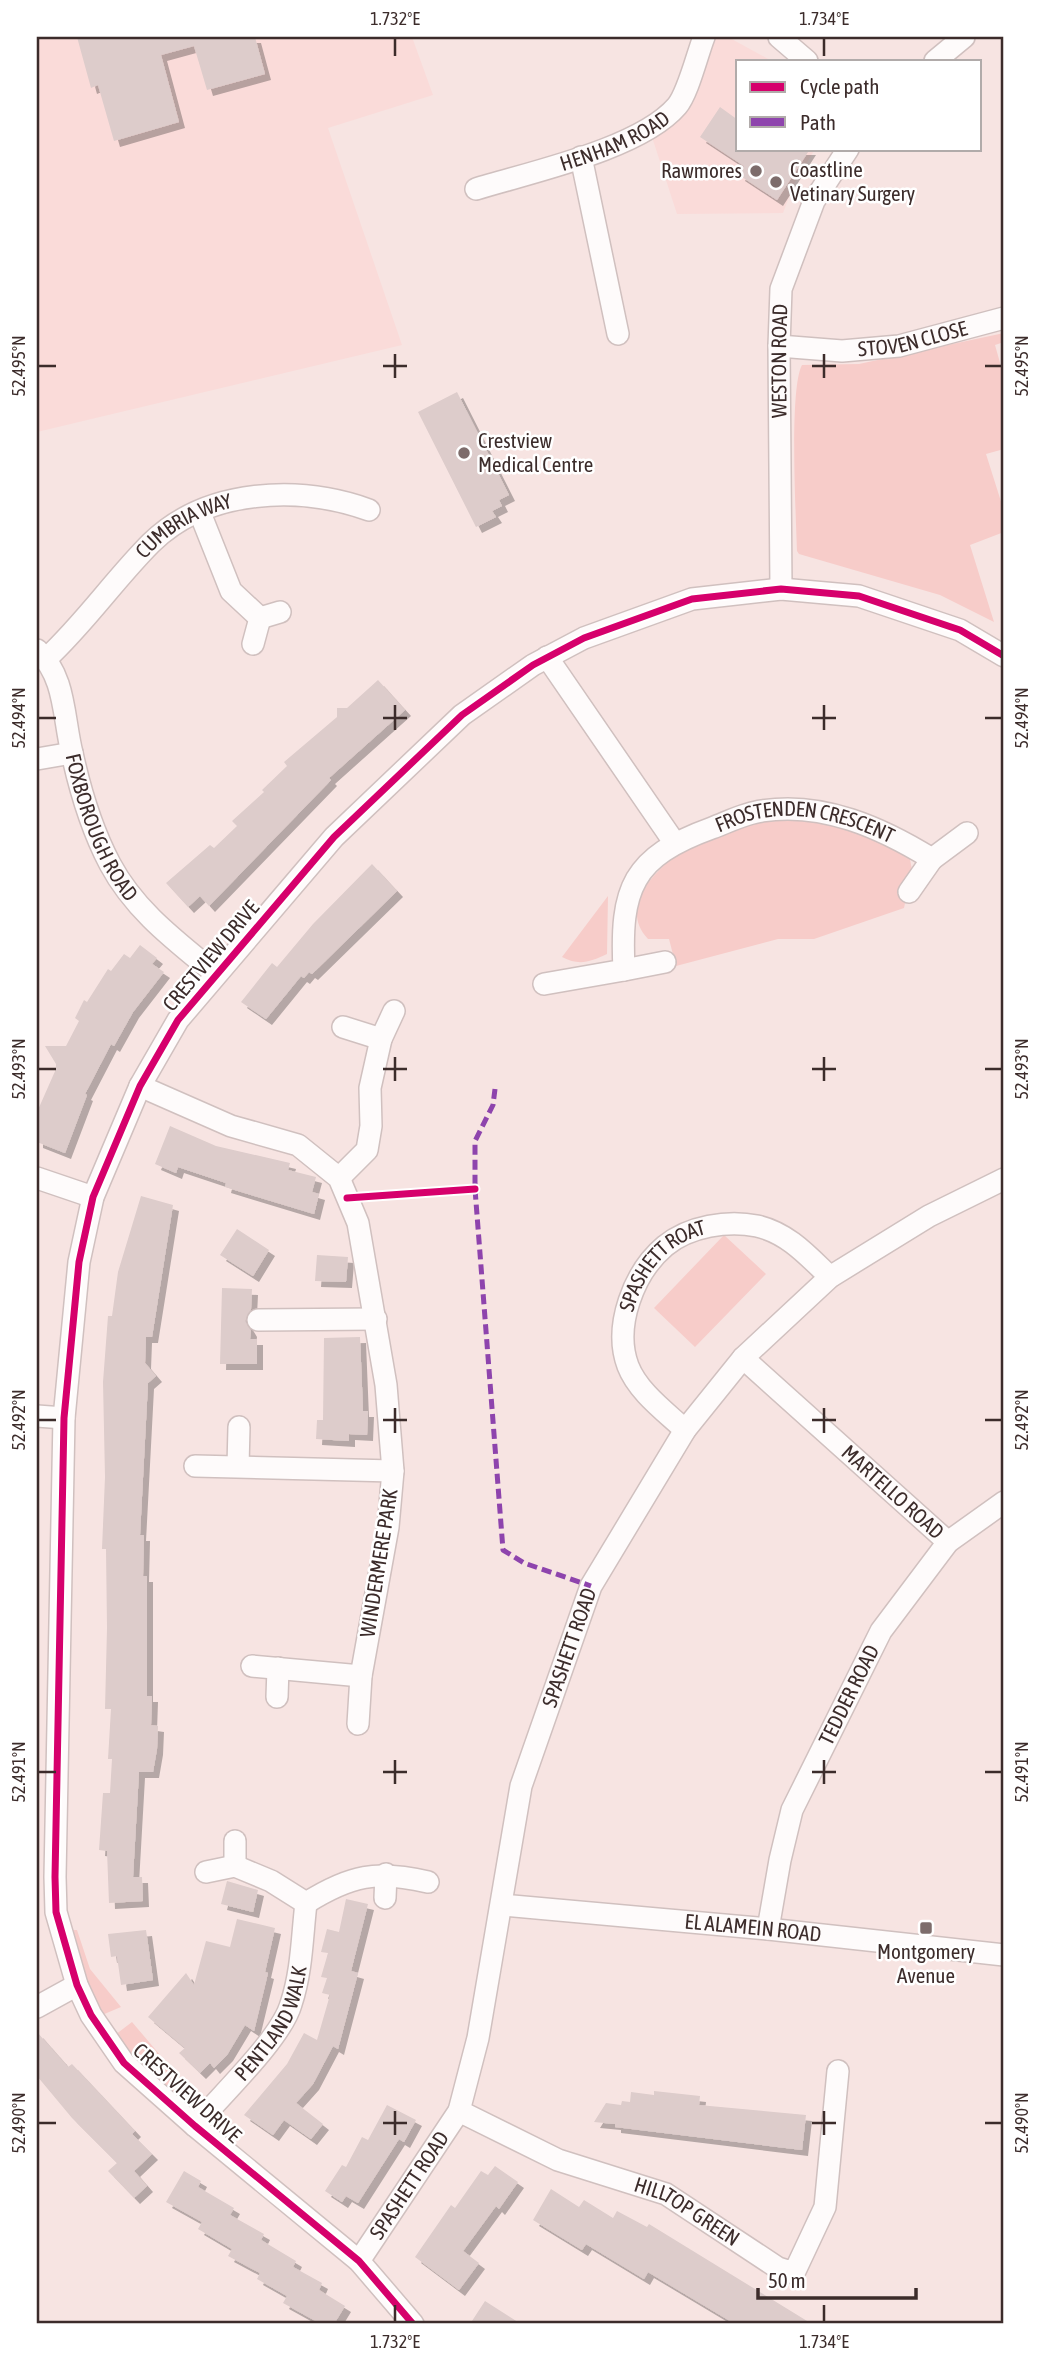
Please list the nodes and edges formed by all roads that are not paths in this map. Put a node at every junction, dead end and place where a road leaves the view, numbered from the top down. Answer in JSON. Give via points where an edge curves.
{"nodes":[{"id":1,"x":704,"y":37,"type":"edge"},
{"id":2,"x":779,"y":37,"type":"edge"},
{"id":3,"x":964,"y":37,"type":"edge"},
{"id":4,"x":806,"y":60,"type":"edge"},
{"id":5,"x":936,"y":60,"type":"edge"},
{"id":6,"x":847,"y":150,"type":"edge"},
{"id":7,"x":581,"y":158,"type":"junction"},
{"id":8,"x":476,"y":189,"type":"dead end"},
{"id":9,"x":1004,"y":318,"type":"edge"},
{"id":10,"x":618,"y":334,"type":"dead end"},
{"id":11,"x":779,"y":346,"type":"junction"},
{"id":12,"x":369,"y":510,"type":"dead end"},
{"id":13,"x":200,"y":513,"type":"junction"},
{"id":14,"x":781,"y":589,"type":"junction"},
{"id":15,"x":280,"y":612,"type":"dead end"},
{"id":16,"x":260,"y":618,"type":"junction"},
{"id":17,"x":253,"y":644,"type":"dead end"},
{"id":18,"x":41,"y":654,"type":"edge"},
{"id":19,"x":1004,"y":656,"type":"edge"},
{"id":20,"x":547,"y":657,"type":"junction"},
{"id":21,"x":72,"y":753,"type":"junction"},
{"id":22,"x":37,"y":759,"type":"edge"},
{"id":23,"x":967,"y":833,"type":"dead end"},
{"id":24,"x":674,"y":842,"type":"junction"},
{"id":25,"x":932,"y":859,"type":"junction"},
{"id":26,"x":909,"y":892,"type":"dead end"},
{"id":27,"x":665,"y":962,"type":"dead end"},
{"id":28,"x":624,"y":970,"type":"junction"},
{"id":29,"x":216,"y":974,"type":"junction"},
{"id":30,"x":544,"y":984,"type":"dead end"},
{"id":31,"x":394,"y":1011,"type":"dead end"},
{"id":32,"x":343,"y":1027,"type":"dead end"},
{"id":33,"x":381,"y":1039,"type":"junction"},
{"id":34,"x":140,"y":1086,"type":"junction"},
{"id":35,"x":37,"y":1178,"type":"edge"},
{"id":36,"x":339,"y":1178,"type":"junction"},
{"id":37,"x":1004,"y":1179,"type":"edge"},
{"id":38,"x":93,"y":1197,"type":"junction"},
{"id":39,"x":830,"y":1277,"type":"junction"},
{"id":40,"x":376,"y":1319,"type":"junction"},
{"id":41,"x":258,"y":1320,"type":"dead end"},
{"id":42,"x":743,"y":1358,"type":"junction"},
{"id":43,"x":37,"y":1416,"type":"edge"},
{"id":44,"x":64,"y":1418,"type":"junction"},
{"id":45,"x":239,"y":1427,"type":"dead end"},
{"id":46,"x":685,"y":1430,"type":"junction"},
{"id":47,"x":195,"y":1466,"type":"dead end"},
{"id":48,"x":238,"y":1466,"type":"junction"},
{"id":49,"x":393,"y":1471,"type":"junction"},
{"id":50,"x":1004,"y":1502,"type":"edge"},
{"id":51,"x":948,"y":1542,"type":"junction"},
{"id":52,"x":252,"y":1666,"type":"dead end"},
{"id":53,"x":278,"y":1668,"type":"junction"},
{"id":54,"x":361,"y":1676,"type":"junction"},
{"id":55,"x":277,"y":1697,"type":"dead end"},
{"id":56,"x":58,"y":1715,"type":"junction"},
{"id":57,"x":37,"y":1716,"type":"edge"},
{"id":58,"x":358,"y":1724,"type":"dead end"},
{"id":59,"x":235,"y":1841,"type":"dead end"},
{"id":60,"x":235,"y":1866,"type":"junction"},
{"id":61,"x":206,"y":1872,"type":"dead end"},
{"id":62,"x":386,"y":1874,"type":"junction"},
{"id":63,"x":428,"y":1882,"type":"dead end"},
{"id":64,"x":385,"y":1898,"type":"dead end"},
{"id":65,"x":306,"y":1903,"type":"junction"},
{"id":66,"x":502,"y":1905,"type":"junction"},
{"id":67,"x":768,"y":1929,"type":"junction"},
{"id":68,"x":1004,"y":1955,"type":"edge"},
{"id":69,"x":77,"y":1985,"type":"junction"},
{"id":70,"x":37,"y":2007,"type":"edge"},
{"id":71,"x":838,"y":2071,"type":"dead end"},
{"id":72,"x":459,"y":2111,"type":"junction"},
{"id":73,"x":195,"y":2126,"type":"junction"},
{"id":74,"x":359,"y":2261,"type":"junction"},
{"id":75,"x":413,"y":2324,"type":"edge"}],
"edges":[{"from":1,"to":7,"type":"street","name":"HENHAM ROAD","via":[[678,104],[655,126]]},
{"from":2,"to":4,"type":"street"},
{"from":3,"to":5,"type":"street"},
{"from":6,"to":11,"type":"street","name":"WESTON ROAD","via":[[814,201],[781,289]]},
{"from":7,"to":8,"type":"street","name":"HENHAM ROAD"},
{"from":7,"to":10,"type":"street"},
{"from":9,"to":11,"type":"street","name":"STOVEN CLOSE","via":[[899,346],[842,351]]},
{"from":11,"to":14,"type":"street","name":"WESTON ROAD"},
{"from":12,"to":13,"type":"street","name":"CUMBRIA WAY","via":[[329,498],[283,494],[229,502]]},
{"from":13,"to":16,"type":"street","via":[[231,591]]},
{"from":13,"to":18,"type":"street","name":"CUMBRIA WAY","via":[[153,540],[81,625]]},
{"from":14,"to":19,"type":"street","name":"CRESTVIEW DRIVE","via":[[859,596],[960,630]]},
{"from":14,"to":20,"type":"street","name":"CRESTVIEW DRIVE","via":[[692,599],[584,638]]},
{"from":15,"to":16,"type":"street"},
{"from":16,"to":17,"type":"street"},
{"from":18,"to":21,"type":"street","name":"FOXBOROUGH ROAD","via":[[61,687]]},
{"from":20,"to":24,"type":"street"},
{"from":20,"to":29,"type":"street","name":"CRESTVIEW DRIVE","via":[[462,715],[334,837]]},
{"from":21,"to":22,"type":"street"},
{"from":21,"to":29,"type":"street","name":"FOXBOROUGH ROAD","via":[[92,820],[126,890],[153,922]]},
{"from":23,"to":25,"type":"street"},
{"from":24,"to":25,"type":"street","name":"FROSTENDEN CRESCENT","via":[[760,811],[797,808],[890,832]]},
{"from":24,"to":28,"type":"street","name":"FROSTENDEN CRESCENT","via":[[638,875],[629,892],[622,923]]},
{"from":25,"to":26,"type":"street"},
{"from":27,"to":28,"type":"street"},
{"from":28,"to":30,"type":"street"},
{"from":29,"to":34,"type":"street","name":"CRESTVIEW DRIVE","via":[[178,1020]]},
{"from":31,"to":33,"type":"street"},
{"from":32,"to":33,"type":"street"},
{"from":33,"to":36,"type":"street","via":[[370,1088],[367,1150]]},
{"from":34,"to":36,"type":"street","name":"WINDERMERE PARK","via":[[231,1126],[298,1144]]},
{"from":34,"to":38,"type":"street","name":"CRESTVIEW DRIVE"},
{"from":35,"to":38,"type":"street"},
{"from":36,"to":40,"type":"street","name":"WINDERMERE PARK","via":[[358,1223]]},
{"from":37,"to":39,"type":"street","name":"SPASHETT ROAD","via":[[929,1216]]},
{"from":38,"to":44,"type":"street","name":"CRESTVIEW DRIVE","via":[[79,1262]]},
{"from":39,"to":42,"type":"street","name":"SPASHETT ROAD"},
{"from":39,"to":46,"type":"street","name":"SPASHETT ROAT","via":[[790,1239],[758,1226],[729,1223],[693,1231],[666,1245],[638,1280],[623,1322],[628,1366],[649,1396]]},
{"from":40,"to":41,"type":"street"},
{"from":40,"to":49,"type":"street","name":"WINDERMERE PARK"},
{"from":42,"to":46,"type":"street","name":"SPASHETT ROAD"},
{"from":42,"to":51,"type":"street","name":"MARTELLO ROAD"},
{"from":43,"to":44,"type":"street"},
{"from":44,"to":56,"type":"street","name":"CRESTVIEW DRIVE"},
{"from":45,"to":48,"type":"street"},
{"from":46,"to":66,"type":"street","name":"SPASHETT ROAD","via":[[592,1586],[521,1786]]},
{"from":47,"to":48,"type":"street"},
{"from":48,"to":49,"type":"street"},
{"from":49,"to":54,"type":"street","name":"WINDERMERE PARK","via":[[388,1527]]},
{"from":50,"to":51,"type":"street","name":"TEDDER ROAD"},
{"from":51,"to":67,"type":"street","name":"TEDDER ROAD","via":[[881,1631],[792,1810]]},
{"from":52,"to":53,"type":"street"},
{"from":53,"to":54,"type":"street"},
{"from":53,"to":55,"type":"street"},
{"from":54,"to":58,"type":"street","name":"WINDERMERE PARK"},
{"from":56,"to":57,"type":"street"},
{"from":56,"to":69,"type":"street","name":"CRESTVIEW DRIVE","via":[[56,1912]]},
{"from":59,"to":60,"type":"street"},
{"from":60,"to":61,"type":"street"},
{"from":60,"to":65,"type":"street"},
{"from":62,"to":63,"type":"street"},
{"from":62,"to":64,"type":"street"},
{"from":62,"to":65,"type":"street","via":[[339,1883]]},
{"from":65,"to":73,"type":"street","name":"PENTLAND WALK","via":[[301,1965],[291,2007],[264,2047]]},
{"from":66,"to":67,"type":"street","name":"EL ALAMEIN ROAD"},
{"from":66,"to":72,"type":"street","name":"SPASHETT ROAD","via":[[478,2038]]},
{"from":67,"to":68,"type":"street","name":"EL ALAMEIN ROAD"},
{"from":69,"to":70,"type":"street"},
{"from":69,"to":73,"type":"street","name":"CRESTVIEW DRIVE","via":[[124,2063]]},
{"from":71,"to":72,"type":"street","name":"HILLTOP GREEN","via":[[825,2207],[794,2273],[778,2268],[666,2194],[558,2160]]},
{"from":72,"to":74,"type":"street","name":"SPASHETT ROAD"},
{"from":73,"to":74,"type":"street","name":"CRESTVIEW DRIVE"},
{"from":74,"to":75,"type":"street","name":"CRESTVIEW DRIVE"}]}
